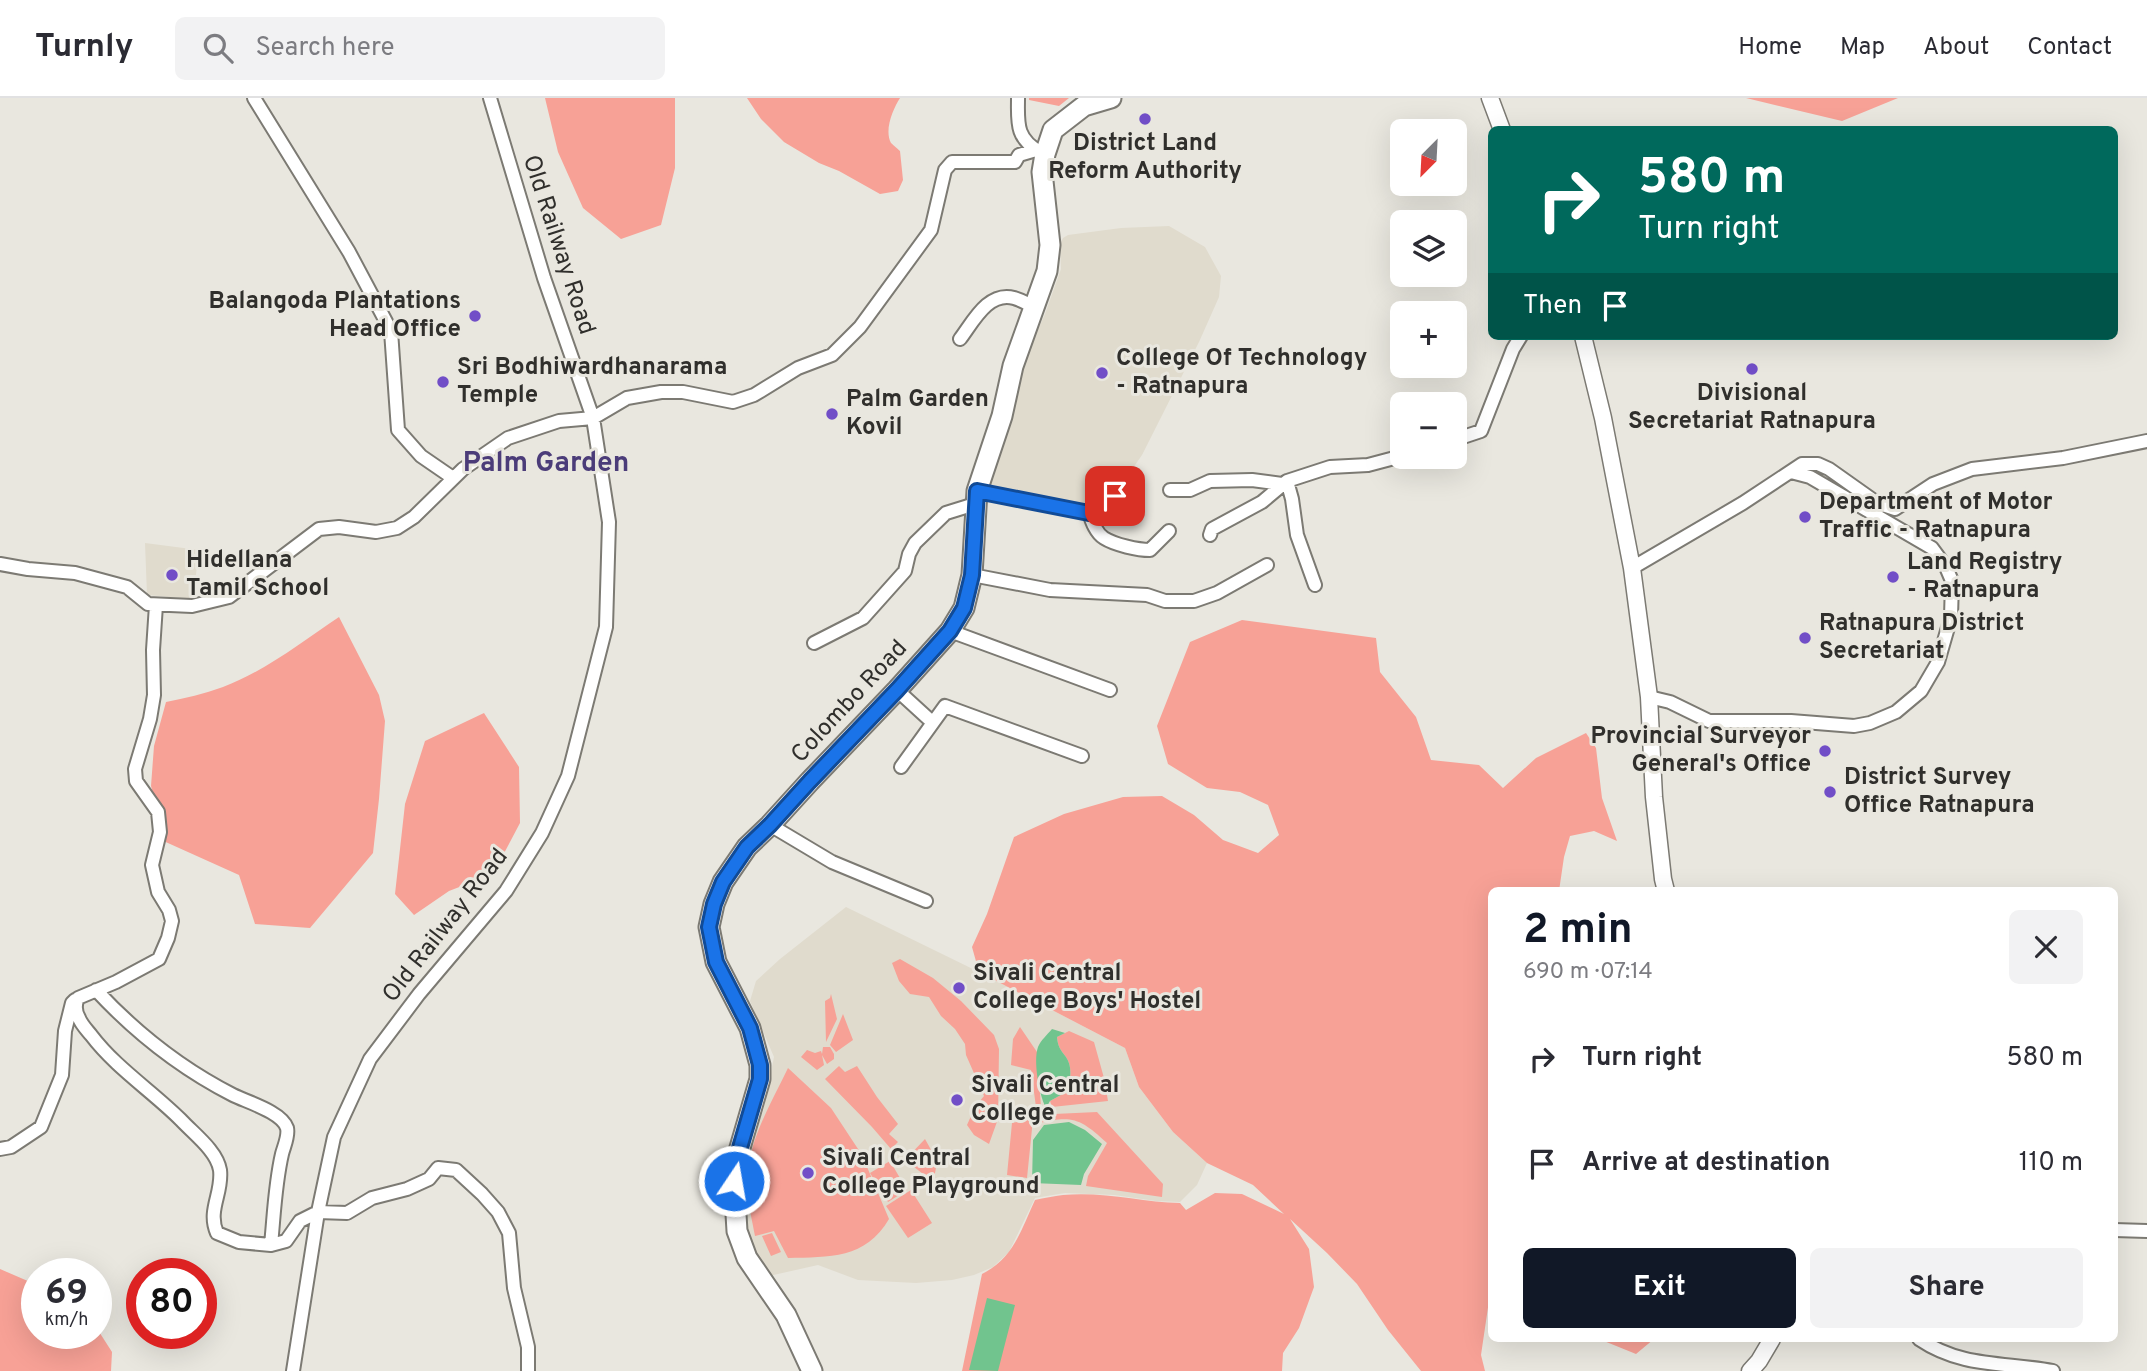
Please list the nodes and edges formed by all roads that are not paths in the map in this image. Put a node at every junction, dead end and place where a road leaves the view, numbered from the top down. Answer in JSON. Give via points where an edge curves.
{"nodes":[{"id":1,"x":254,"y":98,"type":"edge"},
{"id":2,"x":490,"y":98,"type":"edge"},
{"id":3,"x":1018,"y":98,"type":"edge"},
{"id":4,"x":1111,"y":98,"type":"edge"},
{"id":5,"x":1490,"y":98,"type":"edge"},
{"id":6,"x":1500,"y":126,"type":"edge"},
{"id":7,"x":1040,"y":152,"type":"junction"},
{"id":8,"x":1034,"y":307,"type":"junction"},
{"id":9,"x":960,"y":339,"type":"dead end"},
{"id":10,"x":1519,"y":340,"type":"edge"},
{"id":11,"x":1584,"y":340,"type":"edge"},
{"id":12,"x":593,"y":418,"type":"junction"},
{"id":13,"x":1467,"y":436,"type":"edge"},
{"id":14,"x":2147,"y":441,"type":"edge"},
{"id":15,"x":1390,"y":460,"type":"edge"},
{"id":16,"x":1791,"y":472,"type":"junction"},
{"id":17,"x":453,"y":478,"type":"junction"},
{"id":18,"x":1284,"y":482,"type":"junction"},
{"id":19,"x":1170,"y":490,"type":"dead end"},
{"id":20,"x":1115,"y":496,"type":"dead end"},
{"id":21,"x":976,"y":497,"type":"junction"},
{"id":22,"x":1089,"y":513,"type":"junction"},
{"id":23,"x":1169,"y":531,"type":"dead end"},
{"id":24,"x":1210,"y":535,"type":"dead end"},
{"id":25,"x":0,"y":564,"type":"edge"},
{"id":26,"x":1267,"y":565,"type":"dead end"},
{"id":27,"x":1632,"y":568,"type":"junction"},
{"id":28,"x":972,"y":575,"type":"junction"},
{"id":29,"x":1314,"y":585,"type":"dead end"},
{"id":30,"x":156,"y":605,"type":"junction"},
{"id":31,"x":950,"y":631,"type":"junction"},
{"id":32,"x":814,"y":643,"type":"dead end"},
{"id":33,"x":897,"y":690,"type":"junction"},
{"id":34,"x":1110,"y":690,"type":"dead end"},
{"id":35,"x":1649,"y":697,"type":"junction"},
{"id":36,"x":932,"y":722,"type":"junction"},
{"id":37,"x":1082,"y":757,"type":"dead end"},
{"id":38,"x":901,"y":767,"type":"dead end"},
{"id":39,"x":770,"y":825,"type":"junction"},
{"id":40,"x":1665,"y":887,"type":"edge"},
{"id":41,"x":926,"y":901,"type":"dead end"},
{"id":42,"x":96,"y":990,"type":"junction"},
{"id":43,"x":78,"y":998,"type":"junction"},
{"id":44,"x":0,"y":1149,"type":"edge"},
{"id":45,"x":318,"y":1212,"type":"junction"},
{"id":46,"x":2118,"y":1230,"type":"edge"},
{"id":47,"x":2147,"y":1231,"type":"edge"},
{"id":48,"x":271,"y":1245,"type":"junction"},
{"id":49,"x":796,"y":1337,"type":"junction"},
{"id":50,"x":1770,"y":1342,"type":"edge"},
{"id":51,"x":1924,"y":1342,"type":"edge"},
{"id":52,"x":293,"y":1371,"type":"edge"},
{"id":53,"x":528,"y":1371,"type":"edge"},
{"id":54,"x":800,"y":1371,"type":"edge"},
{"id":55,"x":812,"y":1371,"type":"edge"},
{"id":56,"x":1750,"y":1371,"type":"edge"},
{"id":57,"x":2053,"y":1371,"type":"edge"}],
"edges":[{"from":1,"to":17,"type":"street","via":[[349,252],[391,331],[398,430],[421,456]]},
{"from":2,"to":12,"type":"street","name":"Old Railway Road","via":[[544,278]]},
{"from":3,"to":7,"type":"street","via":[[1018,130]]},
{"from":4,"to":7,"type":"highway","name":"Colombo Road","via":[[1084,106],[1053,131]]},
{"from":5,"to":6,"type":"main road"},
{"from":7,"to":8,"type":"highway","name":"Colombo Road","via":[[1050,245],[1047,271]]},
{"from":7,"to":12,"type":"street","via":[[1019,155],[1015,162],[952,162],[945,170],[931,230],[860,327],[832,355],[733,402],[661,392],[627,398]]},
{"from":8,"to":9,"type":"street","via":[[1012,297],[998,298],[980,311]]},
{"from":8,"to":21,"type":"highway","name":"Colombo Road"},
{"from":10,"to":13,"type":"street","via":[[1481,431]]},
{"from":11,"to":27,"type":"main road"},
{"from":12,"to":17,"type":"street","via":[[559,421],[508,438]]},
{"from":12,"to":45,"type":"street","name":"Old Railway Road","via":[[609,522],[606,627],[568,776],[542,834],[506,891],[370,1059],[334,1137]]},
{"from":14,"to":16,"type":"street","via":[[2063,458],[1972,469],[1933,484],[1895,509],[1877,503],[1818,464],[1802,464]]},
{"from":15,"to":18,"type":"street","via":[[1331,467]]},
{"from":16,"to":27,"type":"street"},
{"from":16,"to":35,"type":"street","via":[[1810,477],[1932,548],[1946,567],[1952,581],[1951,617],[1938,662],[1921,691],[1896,712],[1854,726],[1710,721]]},
{"from":17,"to":30,"type":"street","via":[[397,528],[376,532],[319,529],[229,597],[192,606]]},
{"from":18,"to":19,"type":"street","via":[[1210,481],[1190,490]]},
{"from":18,"to":24,"type":"street"},
{"from":18,"to":29,"type":"street"},
{"from":20,"to":22,"type":"street","via":[[1100,512]]},
{"from":21,"to":22,"type":"street"},
{"from":21,"to":28,"type":"highway","name":"Colombo Road"},
{"from":21,"to":32,"type":"street","via":[[946,513],[915,543],[905,571],[863,618]]},
{"from":22,"to":23,"type":"street","via":[[1104,538],[1138,550],[1150,550]]},
{"from":25,"to":30,"type":"street","via":[[75,573],[127,587]]},
{"from":26,"to":28,"type":"street","via":[[1194,601],[1050,590]]},
{"from":27,"to":35,"type":"main road"},
{"from":28,"to":31,"type":"highway","name":"Colombo Road","via":[[964,608]]},
{"from":30,"to":42,"type":"street","via":[[154,695],[135,769],[136,781],[158,812],[160,832],[152,865],[172,921],[159,959]]},
{"from":31,"to":33,"type":"highway","name":"Colombo Road"},
{"from":31,"to":34,"type":"street"},
{"from":33,"to":36,"type":"street"},
{"from":33,"to":39,"type":"highway","name":"Colombo Road"},
{"from":35,"to":40,"type":"main road"},
{"from":36,"to":37,"type":"street","via":[[945,706]]},
{"from":36,"to":38,"type":"street"},
{"from":39,"to":41,"type":"street","via":[[832,862]]},
{"from":39,"to":49,"type":"highway","name":"Colombo Road","via":[[747,847],[723,882],[709,927],[716,962],[750,1028],[760,1065],[737,1158],[737,1231],[747,1258]]},
{"from":42,"to":43,"type":"street"},
{"from":42,"to":48,"type":"street","via":[[132,1027],[186,1066],[284,1122],[288,1131],[277,1175]]},
{"from":43,"to":44,"type":"street","via":[[72,1003],[65,1031],[62,1075],[41,1127]]},
{"from":43,"to":48,"type":"street","via":[[79,1018],[103,1050],[214,1156],[220,1170],[213,1209],[217,1233],[239,1242]]},
{"from":45,"to":48,"type":"street","via":[[300,1220],[286,1241]]},
{"from":45,"to":52,"type":"street","name":"Old Railway Road"},
{"from":45,"to":53,"type":"street","via":[[347,1213],[372,1198],[407,1189],[438,1168],[456,1170],[498,1212],[509,1233]]},
{"from":46,"to":47,"type":"street"},
{"from":49,"to":54,"type":"highway","name":"Colombo Road"},
{"from":49,"to":55,"type":"highway","name":"Colombo Road"},
{"from":50,"to":56,"type":"main road"},
{"from":51,"to":57,"type":"street","via":[[1970,1362]]}]}
